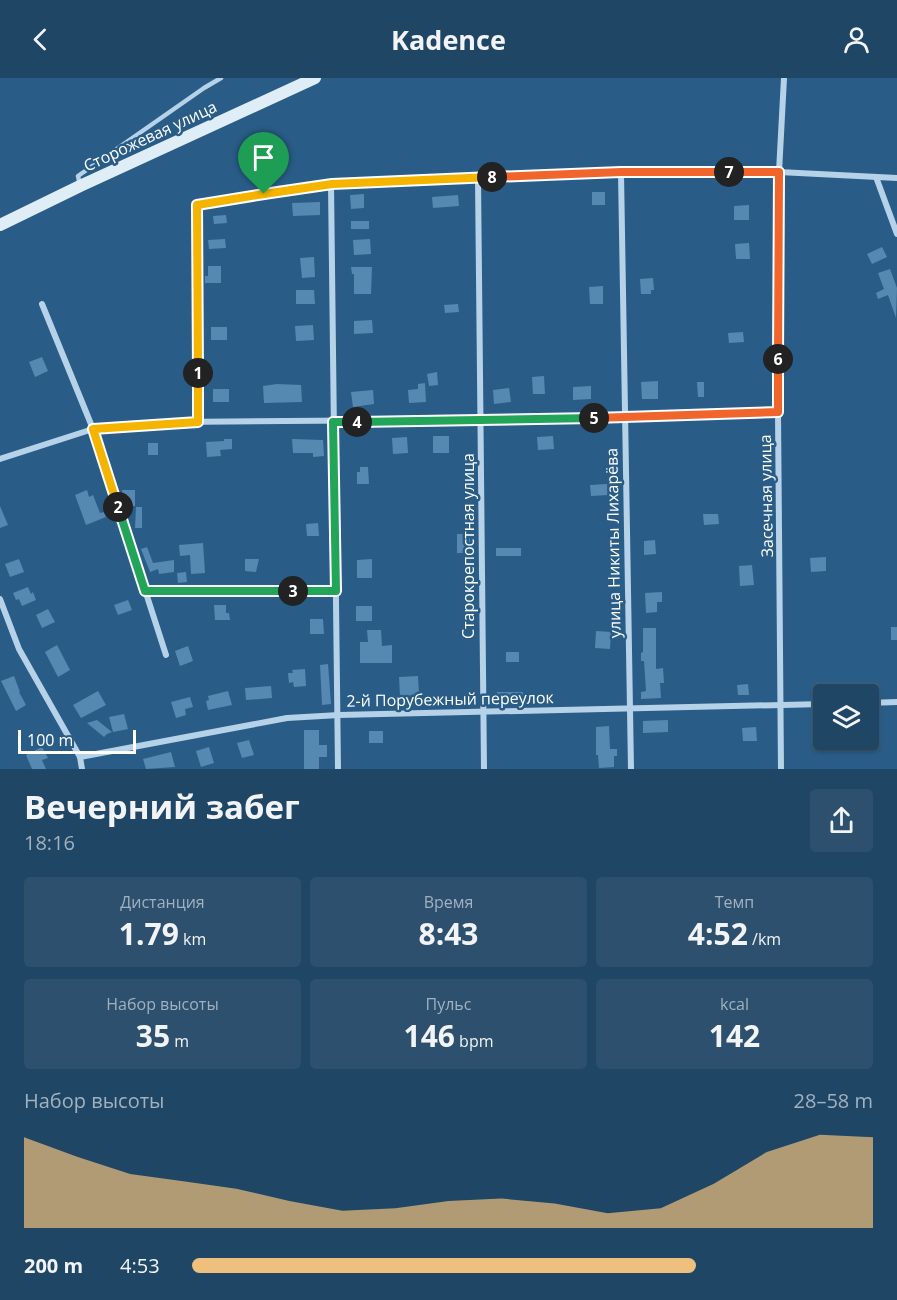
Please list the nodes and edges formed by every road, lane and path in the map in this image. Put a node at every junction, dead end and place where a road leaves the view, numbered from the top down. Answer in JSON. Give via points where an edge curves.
{"nodes":[{"id":1,"x":221,"y":78,"type":"edge"},
{"id":2,"x":315,"y":78,"type":"edge"},
{"id":3,"x":784,"y":78,"type":"edge"},
{"id":4,"x":621,"y":172,"type":"junction"},
{"id":5,"x":779,"y":172,"type":"junction"},
{"id":6,"x":876,"y":177,"type":"junction"},
{"id":7,"x":478,"y":178,"type":"junction"},
{"id":8,"x":897,"y":178,"type":"edge"},
{"id":9,"x":332,"y":184,"type":"junction"},
{"id":10,"x":80,"y":186,"type":"junction"},
{"id":11,"x":0,"y":225,"type":"edge"},
{"id":12,"x":897,"y":234,"type":"edge"},
{"id":13,"x":42,"y":304,"type":"dead end"},
{"id":14,"x":778,"y":412,"type":"junction"},
{"id":15,"x":623,"y":418,"type":"junction"},
{"id":16,"x":481,"y":420,"type":"junction"},
{"id":17,"x":198,"y":422,"type":"junction"},
{"id":18,"x":333,"y":422,"type":"junction"},
{"id":19,"x":93,"y":429,"type":"junction"},
{"id":20,"x":0,"y":459,"type":"edge"},
{"id":21,"x":145,"y":591,"type":"junction"},
{"id":22,"x":336,"y":591,"type":"junction"},
{"id":23,"x":0,"y":599,"type":"edge"},
{"id":24,"x":166,"y":655,"type":"dead end"},
{"id":25,"x":897,"y":702,"type":"edge"},
{"id":26,"x":879,"y":703,"type":"edge"},
{"id":27,"x":813,"y":704,"type":"edge"},
{"id":28,"x":780,"y":706,"type":"junction"},
{"id":29,"x":630,"y":708,"type":"junction"},
{"id":30,"x":483,"y":712,"type":"junction"},
{"id":31,"x":339,"y":715,"type":"junction"},
{"id":32,"x":80,"y":757,"type":"junction"},
{"id":33,"x":82,"y":769,"type":"edge"},
{"id":34,"x":338,"y":769,"type":"edge"},
{"id":35,"x":484,"y":769,"type":"edge"},
{"id":36,"x":631,"y":769,"type":"edge"},
{"id":37,"x":781,"y":769,"type":"edge"}],
"edges":[{"from":1,"to":10,"type":"lane","via":[[78,176]]},
{"from":2,"to":10,"type":"main road","name":"Сторожевая улица"},
{"from":3,"to":5,"type":"street","name":"Засечная улица"},
{"from":4,"to":5,"type":"street"},
{"from":4,"to":7,"type":"street"},
{"from":4,"to":15,"type":"street","name":"улица Никиты Лихарёва"},
{"from":5,"to":6,"type":"street"},
{"from":5,"to":14,"type":"street","name":"Засечная улица"},
{"from":6,"to":8,"type":"street"},
{"from":6,"to":12,"type":"street"},
{"from":7,"to":9,"type":"street"},
{"from":7,"to":16,"type":"street","name":"Старокрепостная улица"},
{"from":9,"to":17,"type":"street","via":[[197,205]]},
{"from":9,"to":18,"type":"street"},
{"from":10,"to":11,"type":"main road","name":"Сторожевая улица"},
{"from":13,"to":19,"type":"street"},
{"from":14,"to":15,"type":"street"},
{"from":14,"to":28,"type":"street","name":"Засечная улица"},
{"from":15,"to":16,"type":"street"},
{"from":15,"to":29,"type":"street","name":"улица Никиты Лихарёва"},
{"from":16,"to":18,"type":"street"},
{"from":16,"to":30,"type":"street","name":"Старокрепостная улица"},
{"from":17,"to":18,"type":"street"},
{"from":17,"to":19,"type":"street"},
{"from":18,"to":22,"type":"street"},
{"from":19,"to":20,"type":"street"},
{"from":19,"to":21,"type":"street"},
{"from":21,"to":22,"type":"street"},
{"from":21,"to":24,"type":"street"},
{"from":22,"to":31,"type":"street"},
{"from":23,"to":32,"type":"street","via":[[19,649]]},
{"from":25,"to":26,"type":"street"},
{"from":27,"to":28,"type":"street","name":"2-й Порубежный переулок"},
{"from":28,"to":29,"type":"street","name":"2-й Порубежный переулок"},
{"from":28,"to":37,"type":"street","name":"Засечная улица"},
{"from":29,"to":30,"type":"street","name":"2-й Порубежный переулок"},
{"from":29,"to":36,"type":"street","name":"улица Никиты Лихарёва"},
{"from":30,"to":31,"type":"street","name":"2-й Порубежный переулок"},
{"from":30,"to":35,"type":"street","name":"Старокрепостная улица"},
{"from":31,"to":32,"type":"street","name":"2-й Порубежный переулок","via":[[287,718]]},
{"from":31,"to":34,"type":"street"},
{"from":32,"to":33,"type":"street"}]}
